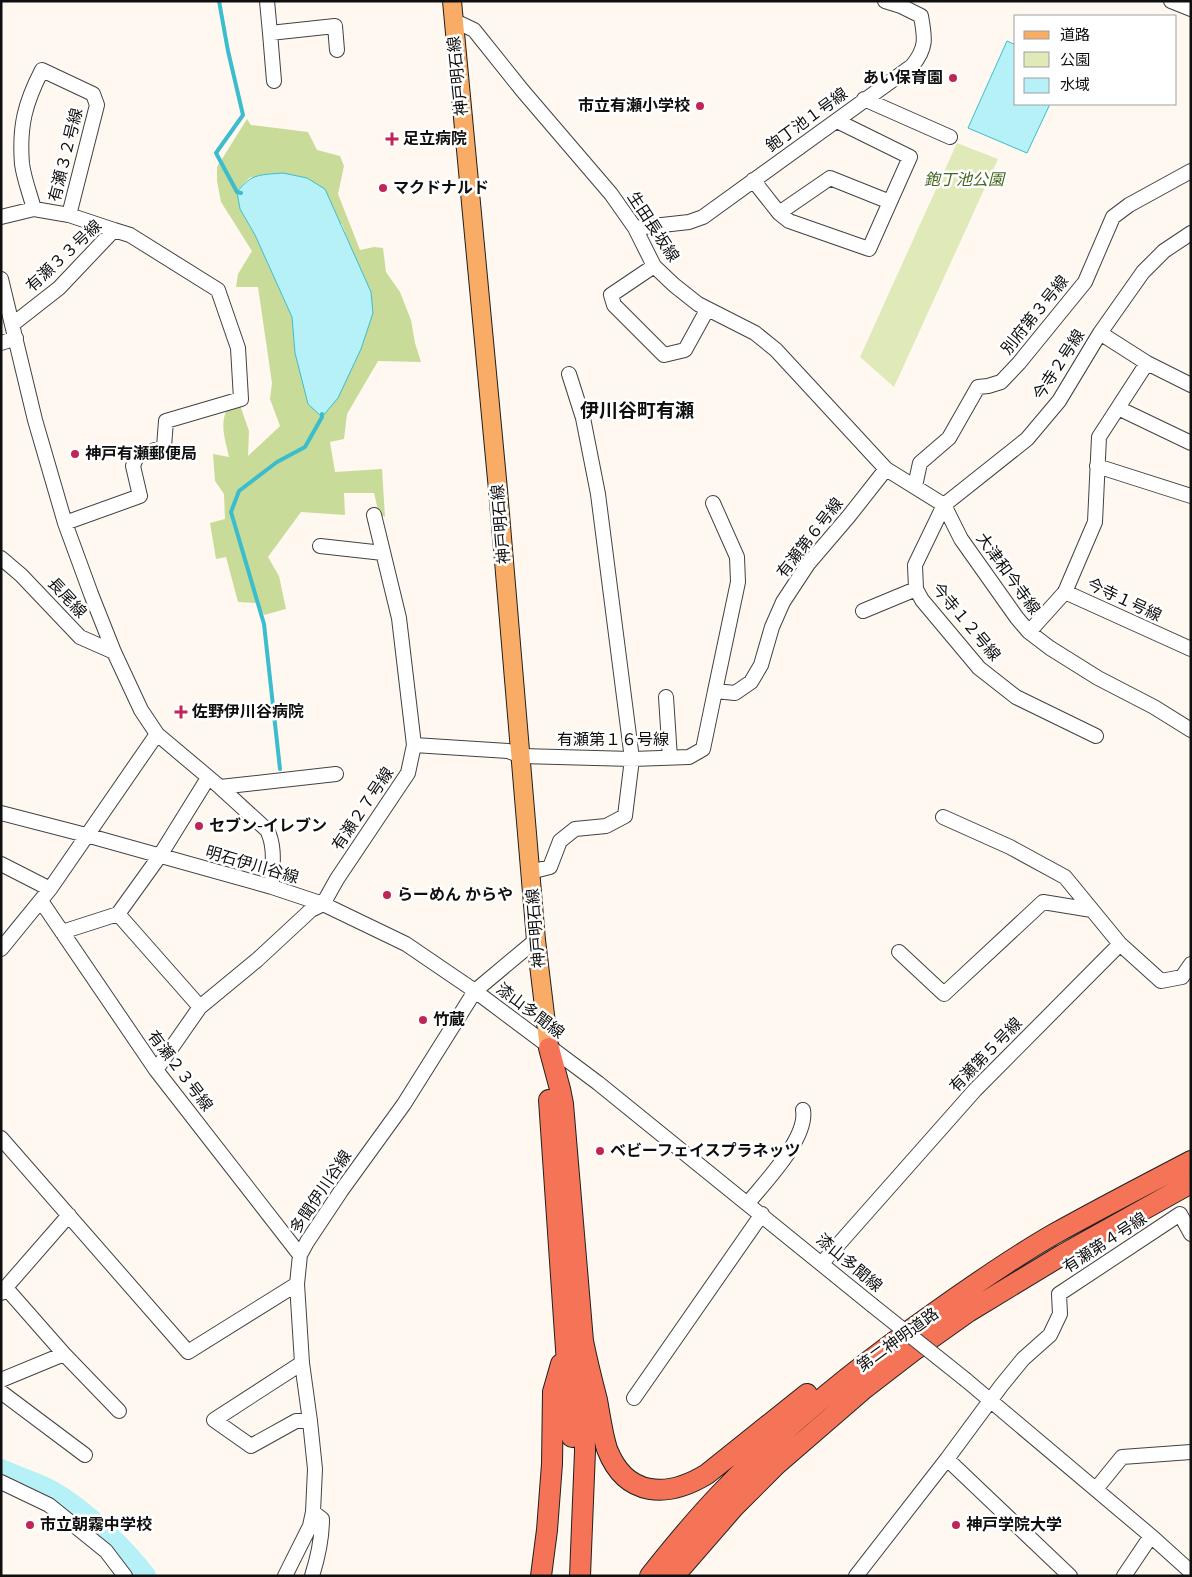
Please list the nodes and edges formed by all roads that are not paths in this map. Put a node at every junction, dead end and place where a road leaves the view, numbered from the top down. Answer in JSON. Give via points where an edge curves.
{"nodes":[{"id":1,"x":267,"y":1,"type":"edge"},
{"id":2,"x":452,"y":1,"type":"edge"},
{"id":3,"x":885,"y":1,"type":"edge"},
{"id":4,"x":1171,"y":1,"type":"edge"},
{"id":5,"x":1191,"y":9,"type":"edge"},
{"id":6,"x":453,"y":20,"type":"junction"},
{"id":7,"x":270,"y":33,"type":"junction"},
{"id":8,"x":337,"y":50,"type":"dead end"},
{"id":9,"x":274,"y":82,"type":"dead end"},
{"id":10,"x":864,"y":99,"type":"junction"},
{"id":11,"x":837,"y":120,"type":"junction"},
{"id":12,"x":950,"y":137,"type":"dead end"},
{"id":13,"x":1191,"y":171,"type":"edge"},
{"id":14,"x":753,"y":180,"type":"junction"},
{"id":15,"x":890,"y":202,"type":"junction"},
{"id":16,"x":34,"y":209,"type":"junction"},
{"id":17,"x":779,"y":213,"type":"junction"},
{"id":18,"x":69,"y":215,"type":"junction"},
{"id":19,"x":1,"y":217,"type":"edge"},
{"id":20,"x":635,"y":228,"type":"junction"},
{"id":21,"x":114,"y":230,"type":"junction"},
{"id":22,"x":1191,"y":232,"type":"edge"},
{"id":23,"x":654,"y":266,"type":"junction"},
{"id":24,"x":1,"y":280,"type":"edge"},
{"id":25,"x":707,"y":310,"type":"junction"},
{"id":26,"x":15,"y":331,"type":"junction"},
{"id":27,"x":1100,"y":333,"type":"junction"},
{"id":28,"x":1,"y":343,"type":"edge"},
{"id":29,"x":1147,"y":363,"type":"junction"},
{"id":30,"x":569,"y":374,"type":"dead end"},
{"id":31,"x":1188,"y":379,"type":"edge"},
{"id":32,"x":1118,"y":408,"type":"junction"},
{"id":33,"x":1191,"y":443,"type":"edge"},
{"id":34,"x":1097,"y":466,"type":"junction"},
{"id":35,"x":886,"y":469,"type":"junction"},
{"id":36,"x":915,"y":486,"type":"junction"},
{"id":37,"x":1191,"y":496,"type":"edge"},
{"id":38,"x":714,"y":503,"type":"dead end"},
{"id":39,"x":944,"y":506,"type":"junction"},
{"id":40,"x":374,"y":515,"type":"dead end"},
{"id":41,"x":65,"y":523,"type":"junction"},
{"id":42,"x":320,"y":546,"type":"dead end"},
{"id":43,"x":383,"y":553,"type":"junction"},
{"id":44,"x":1,"y":558,"type":"edge"},
{"id":45,"x":916,"y":589,"type":"junction"},
{"id":46,"x":1065,"y":592,"type":"junction"},
{"id":47,"x":862,"y":612,"type":"dead end"},
{"id":48,"x":1028,"y":632,"type":"junction"},
{"id":49,"x":1191,"y":649,"type":"edge"},
{"id":50,"x":114,"y":652,"type":"junction"},
{"id":51,"x":715,"y":691,"type":"junction"},
{"id":52,"x":666,"y":696,"type":"dead end"},
{"id":53,"x":1191,"y":730,"type":"edge"},
{"id":54,"x":156,"y":734,"type":"junction"},
{"id":55,"x":1096,"y":736,"type":"dead end"},
{"id":56,"x":414,"y":746,"type":"junction"},
{"id":57,"x":521,"y":756,"type":"junction"},
{"id":58,"x":670,"y":758,"type":"junction"},
{"id":59,"x":632,"y":759,"type":"junction"},
{"id":60,"x":336,"y":774,"type":"dead end"},
{"id":61,"x":208,"y":778,"type":"junction"},
{"id":62,"x":220,"y":787,"type":"junction"},
{"id":63,"x":1,"y":814,"type":"edge"},
{"id":64,"x":943,"y":817,"type":"dead end"},
{"id":65,"x":86,"y":835,"type":"junction"},
{"id":66,"x":159,"y":857,"type":"junction"},
{"id":67,"x":1,"y":864,"type":"edge"},
{"id":68,"x":530,"y":872,"type":"junction"},
{"id":69,"x":272,"y":887,"type":"junction"},
{"id":70,"x":50,"y":889,"type":"junction"},
{"id":71,"x":41,"y":901,"type":"junction"},
{"id":72,"x":323,"y":904,"type":"junction"},
{"id":73,"x":1092,"y":910,"type":"junction"},
{"id":74,"x":118,"y":914,"type":"junction"},
{"id":75,"x":62,"y":932,"type":"junction"},
{"id":76,"x":536,"y":940,"type":"junction"},
{"id":77,"x":4,"y":942,"type":"edge"},
{"id":78,"x":1120,"y":944,"type":"junction"},
{"id":79,"x":899,"y":952,"type":"dead end"},
{"id":80,"x":1191,"y":964,"type":"edge"},
{"id":81,"x":475,"y":991,"type":"junction"},
{"id":82,"x":200,"y":1007,"type":"junction"},
{"id":83,"x":549,"y":1048,"type":"junction"},
{"id":84,"x":156,"y":1070,"type":"junction"},
{"id":85,"x":803,"y":1110,"type":"dead end"},
{"id":86,"x":3,"y":1143,"type":"edge"},
{"id":87,"x":1191,"y":1161,"type":"edge"},
{"id":88,"x":1191,"y":1183,"type":"edge"},
{"id":89,"x":748,"y":1203,"type":"junction"},
{"id":90,"x":762,"y":1214,"type":"junction"},
{"id":91,"x":69,"y":1215,"type":"junction"},
{"id":92,"x":1191,"y":1234,"type":"edge"},
{"id":93,"x":1053,"y":1235,"type":"junction"},
{"id":94,"x":300,"y":1255,"type":"junction"},
{"id":95,"x":822,"y":1263,"type":"junction"},
{"id":96,"x":297,"y":1284,"type":"junction"},
{"id":97,"x":4,"y":1290,"type":"edge"},
{"id":98,"x":574,"y":1344,"type":"junction"},
{"id":99,"x":64,"y":1354,"type":"junction"},
{"id":100,"x":302,"y":1363,"type":"junction"},
{"id":101,"x":1,"y":1380,"type":"edge"},
{"id":102,"x":1,"y":1392,"type":"edge"},
{"id":103,"x":634,"y":1398,"type":"dead end"},
{"id":104,"x":990,"y":1400,"type":"junction"},
{"id":105,"x":119,"y":1410,"type":"dead end"},
{"id":106,"x":310,"y":1421,"type":"junction"},
{"id":107,"x":1191,"y":1452,"type":"edge"},
{"id":108,"x":85,"y":1455,"type":"dead end"},
{"id":109,"x":947,"y":1459,"type":"junction"},
{"id":110,"x":1,"y":1482,"type":"edge"},
{"id":111,"x":1096,"y":1489,"type":"junction"},
{"id":112,"x":313,"y":1512,"type":"junction"},
{"id":113,"x":1151,"y":1536,"type":"junction"},
{"id":114,"x":1191,"y":1572,"type":"edge"},
{"id":115,"x":125,"y":1576,"type":"edge"},
{"id":116,"x":285,"y":1576,"type":"edge"},
{"id":117,"x":312,"y":1576,"type":"edge"},
{"id":118,"x":541,"y":1576,"type":"edge"},
{"id":119,"x":569,"y":1576,"type":"edge"},
{"id":120,"x":580,"y":1576,"type":"edge"},
{"id":121,"x":650,"y":1576,"type":"edge"},
{"id":122,"x":674,"y":1576,"type":"edge"},
{"id":123,"x":856,"y":1576,"type":"edge"},
{"id":124,"x":1070,"y":1576,"type":"edge"},
{"id":125,"x":1124,"y":1576,"type":"edge"}],
"edges":[{"from":1,"to":7,"type":"street"},
{"from":2,"to":6,"type":"main road","name":"神戸明石線"},
{"from":3,"to":10,"type":"street","name":"鉋丁池１号線","via":[[922,16],[926,38],[921,56],[912,66]]},
{"from":4,"to":5,"type":"street"},
{"from":6,"to":20,"type":"street","name":"生田長坂線","via":[[474,30],[611,194]]},
{"from":6,"to":57,"type":"main road","name":"神戸明石線"},
{"from":7,"to":8,"type":"street","via":[[335,26]]},
{"from":7,"to":9,"type":"street"},
{"from":10,"to":11,"type":"street","name":"鉋丁池１号線"},
{"from":10,"to":12,"type":"street"},
{"from":11,"to":14,"type":"street","name":"鉋丁池１号線"},
{"from":11,"to":15,"type":"street","via":[[910,157]]},
{"from":13,"to":36,"type":"street","name":"別府第３号線","via":[[1129,204],[1113,217],[1085,282],[1001,382],[978,387],[949,438],[920,463]]},
{"from":14,"to":17,"type":"street"},
{"from":14,"to":20,"type":"street","name":"鉋丁池１号線","via":[[703,217],[689,222]]},
{"from":15,"to":17,"type":"street","via":[[830,178]]},
{"from":15,"to":17,"type":"street","via":[[869,249],[789,221]]},
{"from":16,"to":18,"type":"street"},
{"from":16,"to":18,"type":"street","name":"有瀬３２号線","via":[[22,164],[22,120],[42,70],[93,94],[97,104]]},
{"from":16,"to":19,"type":"street"},
{"from":18,"to":21,"type":"street"},
{"from":20,"to":23,"type":"street","name":"生田長坂線"},
{"from":21,"to":26,"type":"street","name":"有瀬３３号線"},
{"from":21,"to":41,"type":"street","name":"有瀬３３号線","via":[[130,235],[218,290],[238,348],[240,399],[166,421],[164,447],[137,456],[133,466],[140,496]]},
{"from":22,"to":27,"type":"street","name":"今寺２号線","via":[[1164,251],[1143,272]]},
{"from":23,"to":25,"type":"street","name":"生田長坂線"},
{"from":23,"to":25,"type":"street","via":[[611,295],[614,305],[664,355],[685,350]]},
{"from":24,"to":26,"type":"street"},
{"from":25,"to":35,"type":"street","name":"生田長坂線","via":[[755,333],[776,350]]},
{"from":26,"to":28,"type":"street","name":"有瀬３３号線"},
{"from":26,"to":41,"type":"street","via":[[35,420]]},
{"from":27,"to":29,"type":"street"},
{"from":27,"to":39,"type":"street","name":"今寺２号線","via":[[1059,401],[1027,439]]},
{"from":29,"to":31,"type":"street"},
{"from":29,"to":32,"type":"street"},
{"from":30,"to":59,"type":"street","via":[[598,494]]},
{"from":32,"to":33,"type":"street"},
{"from":32,"to":34,"type":"street","via":[[1099,437]]},
{"from":34,"to":37,"type":"street"},
{"from":34,"to":46,"type":"street","via":[[1095,522]]},
{"from":35,"to":36,"type":"street","name":"生田長坂線"},
{"from":35,"to":51,"type":"street","name":"有瀬第６号線","via":[[808,564],[783,602],[761,665],[751,682],[736,693]]},
{"from":36,"to":39,"type":"street","name":"大津和今寺線"},
{"from":38,"to":51,"type":"street","via":[[737,557],[738,582]]},
{"from":39,"to":45,"type":"street","name":"今寺１２号線","via":[[915,565]]},
{"from":39,"to":48,"type":"street","name":"大津和今寺線","via":[[961,539]]},
{"from":40,"to":43,"type":"street","name":"有瀬２７号線"},
{"from":41,"to":50,"type":"street"},
{"from":42,"to":43,"type":"street"},
{"from":43,"to":56,"type":"street","name":"有瀬２７号線","via":[[399,618]]},
{"from":44,"to":50,"type":"street","name":"長尾線","via":[[80,637]]},
{"from":45,"to":47,"type":"street"},
{"from":45,"to":55,"type":"street","name":"今寺１２号線","via":[[979,668],[1016,697]]},
{"from":46,"to":48,"type":"street","name":"今寺１号線"},
{"from":46,"to":49,"type":"street","name":"今寺１号線"},
{"from":48,"to":53,"type":"street","name":"大津和今寺線","via":[[1098,678]]},
{"from":50,"to":54,"type":"street"},
{"from":51,"to":58,"type":"street","name":"有瀬第１６号線","via":[[703,749],[689,757]]},
{"from":52,"to":58,"type":"street"},
{"from":54,"to":61,"type":"street"},
{"from":54,"to":65,"type":"street"},
{"from":56,"to":57,"type":"street","via":[[508,751]]},
{"from":56,"to":72,"type":"street","name":"有瀬２７号線","via":[[408,773]]},
{"from":57,"to":59,"type":"street","name":"有瀬第１６号線"},
{"from":57,"to":68,"type":"main road","name":"神戸明石線"},
{"from":58,"to":59,"type":"street","name":"有瀬第１６号線"},
{"from":59,"to":68,"type":"street","via":[[625,816],[606,826],[575,828],[560,841],[550,867]]},
{"from":60,"to":62,"type":"street"},
{"from":61,"to":62,"type":"street"},
{"from":61,"to":66,"type":"street"},
{"from":62,"to":69,"type":"street","via":[[266,830],[271,839]]},
{"from":63,"to":65,"type":"street","name":"明石伊川谷線"},
{"from":64,"to":73,"type":"street","via":[[1010,847],[1065,877]]},
{"from":65,"to":66,"type":"street","name":"明石伊川谷線"},
{"from":65,"to":70,"type":"street"},
{"from":66,"to":69,"type":"street","name":"明石伊川谷線"},
{"from":66,"to":74,"type":"street"},
{"from":67,"to":70,"type":"street"},
{"from":68,"to":76,"type":"main road","name":"神戸明石線"},
{"from":69,"to":72,"type":"street","name":"明石伊川谷線"},
{"from":70,"to":71,"type":"street"},
{"from":71,"to":75,"type":"street","name":"有瀬２３号線"},
{"from":71,"to":77,"type":"street"},
{"from":72,"to":81,"type":"street","name":"明石伊川谷線","via":[[406,944]]},
{"from":72,"to":82,"type":"street","via":[[311,910]]},
{"from":73,"to":78,"type":"street"},
{"from":73,"to":79,"type":"street","via":[[1043,902],[944,994]]},
{"from":74,"to":75,"type":"street"},
{"from":74,"to":82,"type":"street"},
{"from":75,"to":84,"type":"street","name":"有瀬２３号線"},
{"from":76,"to":81,"type":"street","name":"多聞伊川谷線"},
{"from":76,"to":83,"type":"main road","name":"神戸明石線"},
{"from":78,"to":80,"type":"street","via":[[1161,981],[1182,977]]},
{"from":78,"to":95,"type":"street","name":"有瀬第５号線","via":[[975,1090]]},
{"from":81,"to":83,"type":"street","name":"漆山多聞線"},
{"from":81,"to":94,"type":"street","name":"多聞伊川谷線","via":[[404,1104],[341,1191]]},
{"from":82,"to":84,"type":"street"},
{"from":83,"to":89,"type":"street","name":"漆山多聞線"},
{"from":83,"to":98,"type":"highway","via":[[563,1104]]},
{"from":84,"to":94,"type":"street","name":"有瀬２３号線"},
{"from":85,"to":89,"type":"street","via":[[805,1118],[794,1144]]},
{"from":86,"to":91,"type":"street"},
{"from":87,"to":93,"type":"highway","name":"第二神明道路"},
{"from":88,"to":122,"type":"highway","name":"第二神明道路","via":[[993,1296],[913,1351],[776,1464]]},
{"from":89,"to":90,"type":"street","name":"漆山多聞線"},
{"from":90,"to":95,"type":"street","name":"漆山多聞線"},
{"from":90,"to":103,"type":"street"},
{"from":91,"to":96,"type":"street","via":[[188,1352]]},
{"from":91,"to":97,"type":"street"},
{"from":92,"to":104,"type":"street","name":"有瀬第４号線","via":[[1180,1214],[1059,1294],[1060,1314],[1050,1335],[1023,1359]]},
{"from":93,"to":98,"type":"highway","via":[[952,1292],[826,1380],[707,1474],[671,1490],[636,1484],[613,1461]]},
{"from":93,"to":121,"type":"highway","name":"第二神明道路","via":[[900,1337],[805,1413],[721,1493]]},
{"from":94,"to":96,"type":"street","name":"多聞伊川谷線"},
{"from":95,"to":104,"type":"street","name":"漆山多聞線","bridge":true},
{"from":96,"to":100,"type":"street","name":"多聞伊川谷線"},
{"from":97,"to":99,"type":"street"},
{"from":98,"to":118,"type":"highway","via":[[554,1392],[550,1492]]},
{"from":98,"to":119,"type":"highway"},
{"from":98,"to":120,"type":"highway","via":[[585,1451]]},
{"from":99,"to":101,"type":"street"},
{"from":99,"to":105,"type":"street"},
{"from":100,"to":106,"type":"street","name":"多聞伊川谷線"},
{"from":100,"to":106,"type":"street","via":[[214,1420],[251,1446],[296,1421]]},
{"from":102,"to":108,"type":"street"},
{"from":104,"to":109,"type":"street"},
{"from":104,"to":111,"type":"street","name":"漆山多聞線"},
{"from":106,"to":112,"type":"street","name":"多聞伊川谷線","via":[[315,1469]]},
{"from":107,"to":111,"type":"street","via":[[1122,1457]]},
{"from":109,"to":123,"type":"street"},
{"from":109,"to":124,"type":"street"},
{"from":110,"to":115,"type":"street","via":[[49,1505],[106,1551]]},
{"from":111,"to":113,"type":"street","name":"漆山多聞線"},
{"from":112,"to":116,"type":"street","name":"多聞伊川谷線","via":[[310,1526]]},
{"from":112,"to":117,"type":"street","via":[[322,1519],[322,1531]]},
{"from":113,"to":114,"type":"street","name":"漆山多聞線"},
{"from":113,"to":125,"type":"street"}]}
